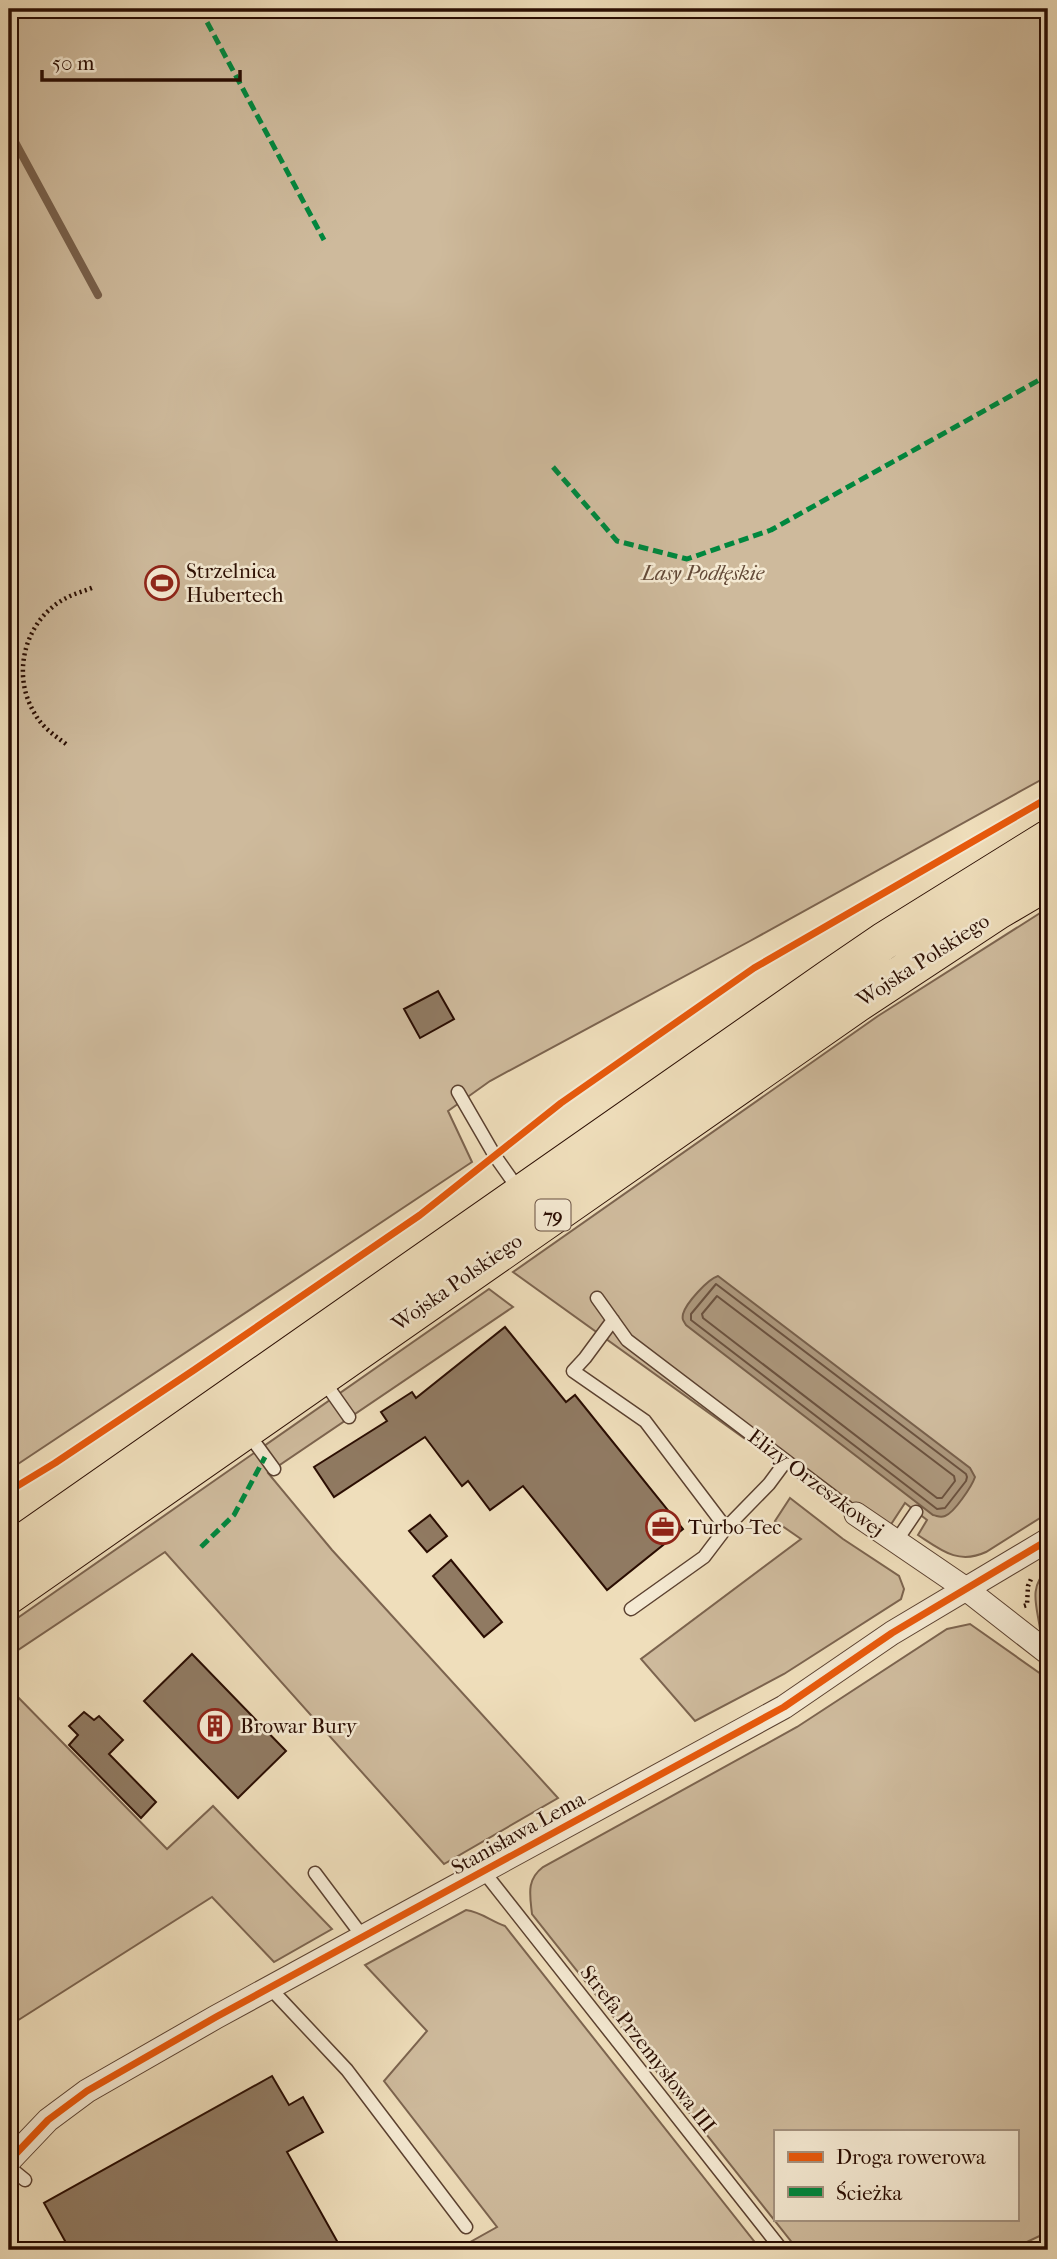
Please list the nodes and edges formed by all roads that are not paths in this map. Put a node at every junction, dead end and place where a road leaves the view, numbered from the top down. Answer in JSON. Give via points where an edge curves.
{"nodes":[{"id":1,"x":1048,"y":839,"type":"edge"},
{"id":2,"x":1048,"y":881,"type":"edge"},
{"id":3,"x":458,"y":1092,"type":"dead end"},
{"id":4,"x":522,"y":1194,"type":"junction"},
{"id":5,"x":597,"y":1298,"type":"dead end"},
{"id":6,"x":613,"y":1320,"type":"junction"},
{"id":7,"x":321,"y":1377,"type":"junction"},
{"id":8,"x":349,"y":1417,"type":"dead end"},
{"id":9,"x":246,"y":1430,"type":"junction"},
{"id":10,"x":786,"y":1461,"type":"junction"},
{"id":11,"x":274,"y":1469,"type":"dead end"},
{"id":12,"x":916,"y":1512,"type":"dead end"},
{"id":13,"x":856,"y":1514,"type":"joint"},
{"id":14,"x":726,"y":1528,"type":"junction"},
{"id":15,"x":1048,"y":1540,"type":"edge"},
{"id":16,"x":16,"y":1542,"type":"edge"},
{"id":17,"x":895,"y":1543,"type":"junction"},
{"id":18,"x":966,"y":1589,"type":"junction"},
{"id":19,"x":9,"y":1595,"type":"edge"},
{"id":20,"x":631,"y":1609,"type":"dead end"},
{"id":21,"x":1048,"y":1653,"type":"edge"},
{"id":22,"x":484,"y":1872,"type":"junction"},
{"id":23,"x":315,"y":1874,"type":"dead end"},
{"id":24,"x":363,"y":1937,"type":"junction"},
{"id":25,"x":270,"y":1988,"type":"junction"},
{"id":26,"x":9,"y":2161,"type":"edge"},
{"id":27,"x":9,"y":2167,"type":"edge"},
{"id":28,"x":25,"y":2180,"type":"dead end"},
{"id":29,"x":466,"y":2227,"type":"dead end"},
{"id":30,"x":782,"y":2250,"type":"edge"}],
"edges":[{"from":1,"to":4,"type":"main road","name":"Wojska Polskiego","number":"79","via":[[884,941]]},
{"from":2,"to":7,"type":"main road","name":"Wojska Polskiego","number":"79","via":[[856,1004]]},
{"from":3,"to":4,"type":"lane"},
{"from":4,"to":16,"type":"main road","name":"Wojska Polskiego","number":"79"},
{"from":5,"to":6,"type":"lane","name":"Elizy Orzeszkowej"},
{"from":6,"to":10,"type":"lane","name":"Elizy Orzeszkowej","via":[[627,1340]]},
{"from":6,"to":14,"type":"lane","via":[[573,1371],[645,1421]]},
{"from":7,"to":8,"type":"lane"},
{"from":7,"to":9,"type":"main road","name":"Wojska Polskiego","number":"79"},
{"from":9,"to":11,"type":"lane"},
{"from":9,"to":19,"type":"main road","name":"Wojska Polskiego","number":"79"},
{"from":10,"to":13,"type":"lane","name":"Elizy Orzeszkowej"},
{"from":10,"to":14,"type":"lane"},
{"from":12,"to":17,"type":"lane"},
{"from":13,"to":17,"type":"street","name":"Elizy Orzeszkowej"},
{"from":14,"to":20,"type":"lane","via":[[704,1557]]},
{"from":15,"to":18,"type":"street","name":"Stanisława Lema"},
{"from":17,"to":18,"type":"street","name":"Elizy Orzeszkowej"},
{"from":18,"to":21,"type":"street","name":"Elizy Orzeszkowej"},
{"from":18,"to":22,"type":"street","name":"Stanisława Lema","via":[[784,1707]]},
{"from":22,"to":24,"type":"street","name":"Stanisława Lema"},
{"from":22,"to":30,"type":"lane","name":"Strefa Przemysłowa III"},
{"from":23,"to":24,"type":"lane"},
{"from":24,"to":25,"type":"street","name":"Stanisława Lema"},
{"from":25,"to":26,"type":"street","name":"Stanisława Lema","via":[[87,2091],[48,2120]]},
{"from":25,"to":29,"type":"lane","via":[[346,2070]]},
{"from":27,"to":28,"type":"lane"}]}
